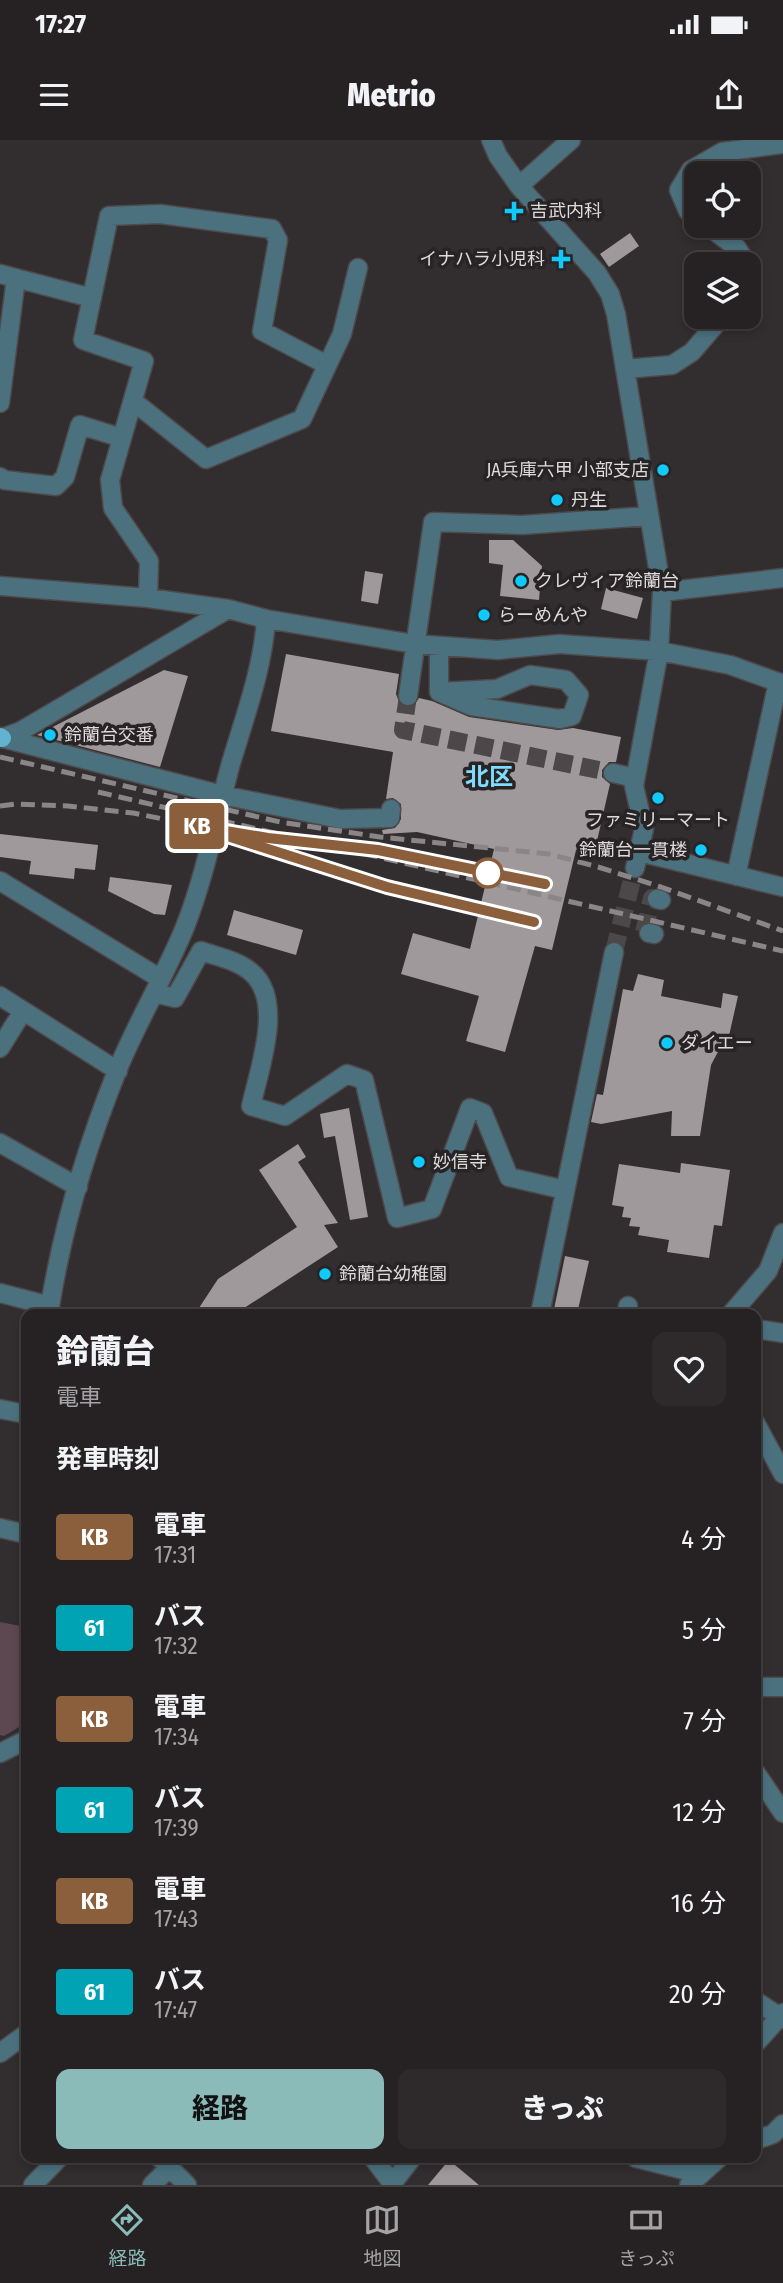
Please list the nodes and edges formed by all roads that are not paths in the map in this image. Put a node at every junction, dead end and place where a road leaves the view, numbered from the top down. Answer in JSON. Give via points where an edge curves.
{"nodes":[{"id":1,"x":491,"y":140,"type":"edge"},
{"id":2,"x":571,"y":140,"type":"edge"},
{"id":3,"x":783,"y":144,"type":"edge"},
{"id":4,"x":706,"y":161,"type":"edge"},
{"id":5,"x":684,"y":182,"type":"edge"},
{"id":6,"x":519,"y":186,"type":"junction"},
{"id":7,"x":684,"y":202,"type":"edge"},
{"id":8,"x":724,"y":238,"type":"edge"},
{"id":9,"x":739,"y":252,"type":"edge"},
{"id":10,"x":358,"y":268,"type":"dead end"},
{"id":11,"x":8,"y":276,"type":"edge"},
{"id":12,"x":92,"y":298,"type":"junction"},
{"id":13,"x":712,"y":329,"type":"edge"},
{"id":14,"x":327,"y":365,"type":"junction"},
{"id":15,"x":625,"y":369,"type":"junction"},
{"id":16,"x":133,"y":401,"type":"junction"},
{"id":17,"x":0,"y":403,"type":"edge"},
{"id":18,"x":122,"y":438,"type":"junction"},
{"id":19,"x":0,"y":477,"type":"edge"},
{"id":20,"x":649,"y":516,"type":"junction"},
{"id":21,"x":783,"y":578,"type":"edge"},
{"id":22,"x":0,"y":586,"type":"edge"},
{"id":23,"x":662,"y":592,"type":"junction"},
{"id":24,"x":148,"y":598,"type":"junction"},
{"id":25,"x":228,"y":609,"type":"junction"},
{"id":26,"x":266,"y":619,"type":"junction"},
{"id":27,"x":414,"y":644,"type":"junction"},
{"id":28,"x":439,"y":646,"type":"junction"},
{"id":29,"x":659,"y":651,"type":"junction"},
{"id":30,"x":780,"y":683,"type":"edge"},
{"id":31,"x":439,"y":692,"type":"junction"},
{"id":32,"x":408,"y":696,"type":"tunnel mouth"},
{"id":33,"x":1,"y":737,"type":"edge"},
{"id":34,"x":613,"y":773,"type":"tunnel mouth"},
{"id":35,"x":635,"y":778,"type":"junction"},
{"id":36,"x":222,"y":795,"type":"junction"},
{"id":37,"x":388,"y":817,"type":"dead end"},
{"id":38,"x":736,"y":876,"type":"junction"},
{"id":39,"x":0,"y":881,"type":"edge"},
{"id":40,"x":783,"y":887,"type":"edge"},
{"id":41,"x":614,"y":952,"type":"tunnel mouth"},
{"id":42,"x":157,"y":986,"type":"junction"},
{"id":43,"x":0,"y":996,"type":"edge"},
{"id":44,"x":23,"y":1011,"type":"junction"},
{"id":45,"x":0,"y":1048,"type":"edge"},
{"id":46,"x":117,"y":1071,"type":"junction"},
{"id":47,"x":0,"y":1143,"type":"edge"},
{"id":48,"x":78,"y":1187,"type":"junction"},
{"id":49,"x":565,"y":1190,"type":"junction"},
{"id":50,"x":783,"y":1233,"type":"edge"},
{"id":51,"x":0,"y":1293,"type":"edge"},
{"id":52,"x":48,"y":1309,"type":"edge"},
{"id":53,"x":51,"y":1309,"type":"edge"},
{"id":54,"x":541,"y":1309,"type":"edge"},
{"id":55,"x":735,"y":1309,"type":"edge"},
{"id":56,"x":761,"y":1330,"type":"edge"},
{"id":57,"x":783,"y":1333,"type":"edge"},
{"id":58,"x":0,"y":1409,"type":"edge"},
{"id":59,"x":21,"y":1414,"type":"edge"},
{"id":60,"x":761,"y":1429,"type":"edge"},
{"id":61,"x":776,"y":1447,"type":"edge"},
{"id":62,"x":783,"y":1474,"type":"edge"},
{"id":63,"x":0,"y":1528,"type":"edge"},
{"id":64,"x":21,"y":1533,"type":"edge"},
{"id":65,"x":761,"y":1687,"type":"edge"},
{"id":66,"x":783,"y":1687,"type":"edge"},
{"id":67,"x":21,"y":1742,"type":"edge"},
{"id":68,"x":0,"y":1753,"type":"edge"},
{"id":69,"x":761,"y":1780,"type":"edge"},
{"id":70,"x":783,"y":1813,"type":"edge"},
{"id":71,"x":761,"y":2004,"type":"edge"},
{"id":72,"x":782,"y":2016,"type":"edge"},
{"id":73,"x":21,"y":2038,"type":"edge"},
{"id":74,"x":761,"y":2038,"type":"edge"},
{"id":75,"x":0,"y":2053,"type":"edge"},
{"id":76,"x":783,"y":2124,"type":"edge"},
{"id":77,"x":761,"y":2138,"type":"edge"},
{"id":78,"x":54,"y":2163,"type":"edge"},
{"id":79,"x":165,"y":2163,"type":"edge"},
{"id":80,"x":376,"y":2163,"type":"edge"},
{"id":81,"x":408,"y":2163,"type":"edge"},
{"id":82,"x":650,"y":2163,"type":"edge"},
{"id":83,"x":713,"y":2163,"type":"edge"},
{"id":84,"x":694,"y":2179,"type":"edge"},
{"id":85,"x":391,"y":2184,"type":"edge"},
{"id":86,"x":33,"y":2185,"type":"edge"},
{"id":87,"x":152,"y":2185,"type":"edge"},
{"id":88,"x":187,"y":2185,"type":"edge"}],
"edges":[{"from":1,"to":6,"type":"street"},
{"from":2,"to":6,"type":"street"},
{"from":3,"to":4,"type":"street","via":[[722,152]]},
{"from":5,"to":7,"type":"street","via":[[679,190]]},
{"from":6,"to":15,"type":"street","via":[[597,273],[610,294]]},
{"from":8,"to":9,"type":"street"},
{"from":10,"to":14,"type":"street","via":[[342,334]]},
{"from":11,"to":12,"type":"street"},
{"from":11,"to":17,"type":"street"},
{"from":12,"to":14,"type":"street","via":[[109,216],[160,215],[272,229],[278,240],[262,331]]},
{"from":12,"to":16,"type":"street","via":[[83,340],[144,361]]},
{"from":13,"to":15,"type":"street","via":[[692,352],[672,365]]},
{"from":14,"to":16,"type":"street","via":[[302,419],[206,459]]},
{"from":15,"to":20,"type":"street"},
{"from":16,"to":18,"type":"street"},
{"from":18,"to":19,"type":"street","via":[[80,425],[65,477],[56,486]]},
{"from":18,"to":24,"type":"street","via":[[110,480],[113,508],[149,561]]},
{"from":20,"to":23,"type":"street"},
{"from":20,"to":27,"type":"street","via":[[522,526],[433,522]]},
{"from":21,"to":23,"type":"street"},
{"from":22,"to":24,"type":"street"},
{"from":23,"to":29,"type":"street"},
{"from":24,"to":25,"type":"street"},
{"from":25,"to":26,"type":"street"},
{"from":25,"to":33,"type":"street","via":[[21,731]]},
{"from":26,"to":27,"type":"street"},
{"from":26,"to":36,"type":"street","via":[[265,645]]},
{"from":27,"to":28,"type":"street"},
{"from":27,"to":32,"type":"street"},
{"from":28,"to":29,"type":"street","via":[[498,650],[559,644]]},
{"from":28,"to":31,"type":"street"},
{"from":29,"to":30,"type":"street","via":[[730,665]]},
{"from":29,"to":35,"type":"street"},
{"from":30,"to":38,"type":"street"},
{"from":31,"to":31,"type":"street","via":[[497,688],[530,675],[566,680],[579,695],[572,716],[560,719],[471,706]]},
{"from":33,"to":36,"type":"street"},
{"from":34,"to":35,"type":"street"},
{"from":35,"to":38,"type":"street","via":[[644,829],[637,860]]},
{"from":36,"to":37,"type":"street","via":[[340,819]]},
{"from":36,"to":42,"type":"street","via":[[202,880]]},
{"from":38,"to":40,"type":"street"},
{"from":39,"to":42,"type":"street"},
{"from":41,"to":49,"type":"street"},
{"from":42,"to":46,"type":"street"},
{"from":42,"to":49,"type":"street","via":[[176,998],[201,951],[253,973],[265,993],[270,1021],[251,1106],[285,1116],[347,1074],[364,1080],[397,1218],[432,1209],[470,1108],[483,1112],[509,1177]]},
{"from":43,"to":44,"type":"street"},
{"from":44,"to":45,"type":"street"},
{"from":44,"to":46,"type":"street"},
{"from":46,"to":48,"type":"street"},
{"from":47,"to":48,"type":"street"},
{"from":48,"to":53,"type":"street","via":[[59,1253]]},
{"from":49,"to":54,"type":"street"},
{"from":50,"to":55,"type":"street","via":[[768,1271]]},
{"from":51,"to":52,"type":"street"},
{"from":56,"to":57,"type":"street"},
{"from":58,"to":59,"type":"street"},
{"from":60,"to":61,"type":"street"},
{"from":61,"to":62,"type":"street"},
{"from":63,"to":64,"type":"street"},
{"from":65,"to":66,"type":"street"},
{"from":67,"to":68,"type":"street"},
{"from":69,"to":70,"type":"street"},
{"from":71,"to":72,"type":"street"},
{"from":72,"to":74,"type":"street"},
{"from":73,"to":75,"type":"street"},
{"from":76,"to":77,"type":"street"},
{"from":78,"to":86,"type":"street"},
{"from":79,"to":87,"type":"street"},
{"from":79,"to":88,"type":"street"},
{"from":80,"to":85,"type":"street"},
{"from":81,"to":85,"type":"street"},
{"from":82,"to":84,"type":"street"},
{"from":83,"to":84,"type":"street"}]}
